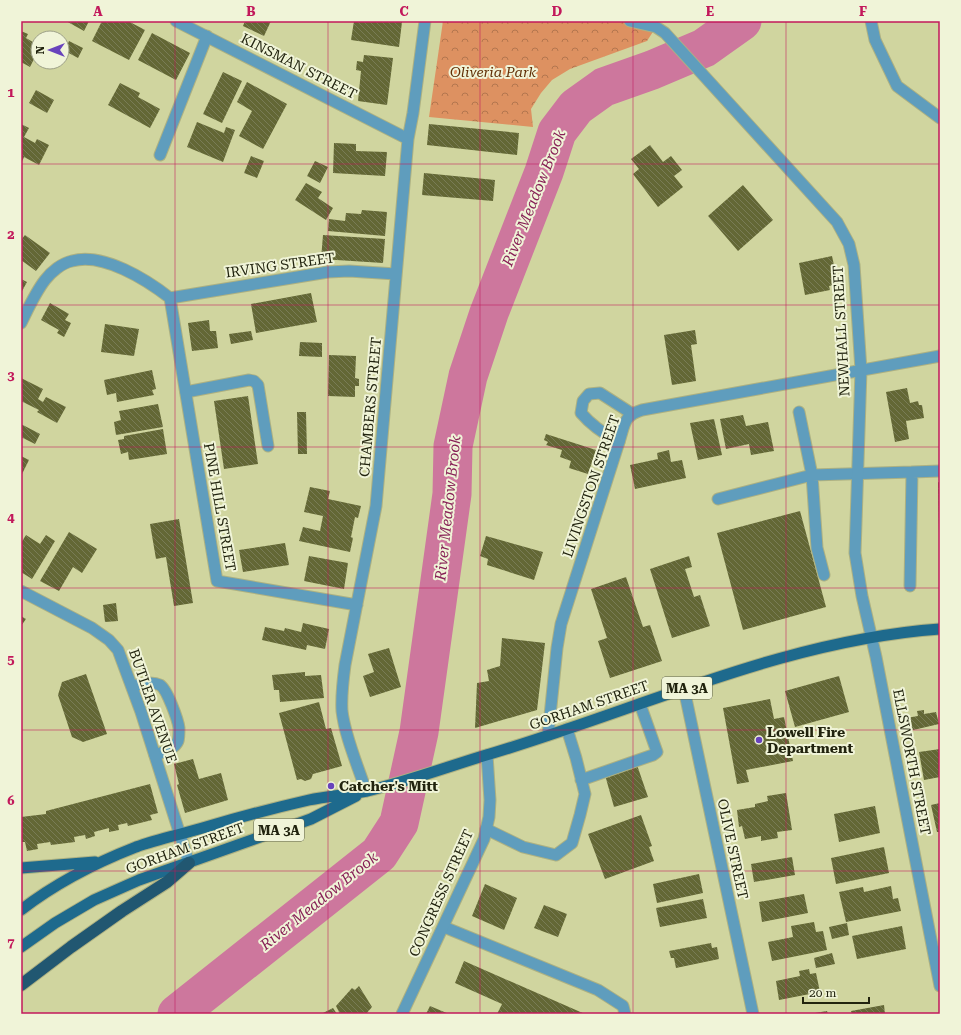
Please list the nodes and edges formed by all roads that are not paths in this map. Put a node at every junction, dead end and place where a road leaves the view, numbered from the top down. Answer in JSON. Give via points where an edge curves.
{"nodes":[{"id":1,"x":176,"y":21,"type":"edge"},
{"id":2,"x":425,"y":21,"type":"edge"},
{"id":3,"x":630,"y":21,"type":"edge"},
{"id":4,"x":872,"y":21,"type":"edge"},
{"id":5,"x":207,"y":36,"type":"junction"},
{"id":6,"x":940,"y":118,"type":"edge"},
{"id":7,"x":408,"y":139,"type":"junction"},
{"id":8,"x":160,"y":155,"type":"dead end"},
{"id":9,"x":396,"y":274,"type":"junction"},
{"id":10,"x":170,"y":298,"type":"junction"},
{"id":11,"x":21,"y":324,"type":"edge"},
{"id":12,"x":940,"y":356,"type":"edge"},
{"id":13,"x":861,"y":370,"type":"junction"},
{"id":14,"x":186,"y":392,"type":"junction"},
{"id":15,"x":799,"y":412,"type":"dead end"},
{"id":16,"x":631,"y":413,"type":"junction"},
{"id":17,"x":619,"y":442,"type":"junction"},
{"id":18,"x":268,"y":446,"type":"dead end"},
{"id":19,"x":940,"y":471,"type":"edge"},
{"id":20,"x":912,"y":472,"type":"junction"},
{"id":21,"x":858,"y":474,"type":"junction"},
{"id":22,"x":812,"y":475,"type":"junction"},
{"id":23,"x":718,"y":499,"type":"dead end"},
{"id":24,"x":824,"y":575,"type":"dead end"},
{"id":25,"x":910,"y":586,"type":"dead end"},
{"id":26,"x":21,"y":591,"type":"edge"},
{"id":27,"x":357,"y":605,"type":"junction"},
{"id":28,"x":940,"y":629,"type":"edge"},
{"id":29,"x":872,"y":637,"type":"junction"},
{"id":30,"x":132,"y":686,"type":"junction"},
{"id":31,"x":684,"y":689,"type":"junction"},
{"id":32,"x":640,"y":704,"type":"junction"},
{"id":33,"x":567,"y":729,"type":"junction"},
{"id":34,"x":548,"y":735,"type":"junction"},
{"id":35,"x":155,"y":755,"type":"junction"},
{"id":36,"x":487,"y":755,"type":"junction"},
{"id":37,"x":582,"y":780,"type":"junction"},
{"id":38,"x":371,"y":790,"type":"junction"},
{"id":39,"x":486,"y":829,"type":"junction"},
{"id":40,"x":180,"y":835,"type":"junction"},
{"id":41,"x":100,"y":862,"type":"junction"},
{"id":42,"x":189,"y":863,"type":"junction"},
{"id":43,"x":21,"y":868,"type":"edge"},
{"id":44,"x":21,"y":910,"type":"edge"},
{"id":45,"x":444,"y":927,"type":"junction"},
{"id":46,"x":21,"y":947,"type":"edge"},
{"id":47,"x":21,"y":985,"type":"edge"},
{"id":48,"x":940,"y":986,"type":"edge"},
{"id":49,"x":402,"y":1014,"type":"edge"},
{"id":50,"x":625,"y":1014,"type":"edge"},
{"id":51,"x":753,"y":1014,"type":"edge"}],
"edges":[{"from":1,"to":5,"type":"street","name":"KINSMAN STREET"},
{"from":2,"to":7,"type":"street","name":"CHAMBERS STREET"},
{"from":3,"to":13,"type":"street","name":"NEWHALL STREET","via":[[656,27],[665,33],[837,222],[848,244],[854,265]]},
{"from":4,"to":6,"type":"street","via":[[875,40],[897,86]]},
{"from":5,"to":7,"type":"street","name":"KINSMAN STREET"},
{"from":5,"to":8,"type":"street"},
{"from":7,"to":9,"type":"street","name":"CHAMBERS STREET"},
{"from":9,"to":10,"type":"street","name":"IRVING STREET","via":[[328,272]]},
{"from":9,"to":27,"type":"street","name":"CHAMBERS STREET","via":[[376,506]]},
{"from":10,"to":11,"type":"street","via":[[138,276],[110,264],[92,260],[72,260],[45,280]]},
{"from":10,"to":14,"type":"street","name":"PINE HILL STREET"},
{"from":12,"to":13,"type":"street","name":"LIVINGSTON STREET"},
{"from":13,"to":16,"type":"street","name":"LIVINGSTON STREET"},
{"from":13,"to":21,"type":"street","name":"NEWHALL STREET"},
{"from":14,"to":18,"type":"street","via":[[249,380],[254,382],[258,386]]},
{"from":14,"to":27,"type":"street","name":"PINE HILL STREET","via":[[217,581]]},
{"from":15,"to":22,"type":"street"},
{"from":16,"to":17,"type":"street","name":"LIVINGSTON STREET","via":[[626,419]]},
{"from":16,"to":17,"type":"street","via":[[600,393],[589,394],[583,401],[581,413],[589,423]]},
{"from":17,"to":34,"type":"street","name":"LIVINGSTON STREET","via":[[561,624]]},
{"from":19,"to":20,"type":"street"},
{"from":20,"to":21,"type":"street"},
{"from":20,"to":25,"type":"street"},
{"from":21,"to":22,"type":"street"},
{"from":21,"to":29,"type":"street","name":"NEWHALL STREET","via":[[855,553]]},
{"from":22,"to":23,"type":"street"},
{"from":22,"to":24,"type":"street","via":[[818,548]]},
{"from":26,"to":30,"type":"street","name":"BUTLER AVENUE","via":[[92,628],[109,640],[118,650]]},
{"from":27,"to":38,"type":"street","name":"CHAMBERS STREET","via":[[344,671],[342,712],[348,736]]},
{"from":28,"to":29,"type":"main road","name":"GORHAM STREET","number":"MA 3A"},
{"from":29,"to":31,"type":"main road","name":"GORHAM STREET","number":"MA 3A","via":[[797,653]]},
{"from":29,"to":48,"type":"street","name":"ELLSWORTH STREET"},
{"from":30,"to":35,"type":"street","name":"BUTLER AVENUE"},
{"from":30,"to":35,"type":"street","via":[[145,683],[160,685],[170,702],[179,728],[178,740],[173,748]]},
{"from":31,"to":32,"type":"main road","name":"GORHAM STREET","number":"MA 3A"},
{"from":31,"to":51,"type":"street","name":"OLIVE STREET"},
{"from":32,"to":33,"type":"main road","name":"GORHAM STREET","number":"MA 3A"},
{"from":32,"to":37,"type":"street","via":[[657,752]]},
{"from":33,"to":34,"type":"main road","name":"GORHAM STREET","number":"MA 3A"},
{"from":33,"to":37,"type":"street"},
{"from":34,"to":36,"type":"main road","name":"GORHAM STREET","number":"MA 3A"},
{"from":35,"to":40,"type":"street","name":"BUTLER AVENUE"},
{"from":36,"to":38,"type":"main road","name":"GORHAM STREET","number":"MA 3A"},
{"from":36,"to":39,"type":"street","name":"CONGRESS STREET","via":[[490,800]]},
{"from":37,"to":39,"type":"street","via":[[585,794],[572,843],[556,855],[523,847]]},
{"from":38,"to":40,"type":"main road","name":"GORHAM STREET","number":"MA 3A","via":[[310,800]]},
{"from":38,"to":42,"type":"main road","name":"GORHAM STREET","number":"MA 3A","via":[[312,819]]},
{"from":39,"to":45,"type":"street","name":"CONGRESS STREET","via":[[477,856]]},
{"from":40,"to":41,"type":"main road","name":"GORHAM STREET","number":"MA 3A","via":[[138,847]]},
{"from":40,"to":42,"type":"street","name":"BUTLER AVENUE"},
{"from":41,"to":43,"type":"main road"},
{"from":41,"to":44,"type":"main road","number":"MA 3A","via":[[62,881]]},
{"from":42,"to":46,"type":"main road","name":"GORHAM STREET","number":"MA 3A","via":[[139,880],[94,900]]},
{"from":42,"to":47,"type":"highway","via":[[167,882]]},
{"from":45,"to":49,"type":"street","name":"CONGRESS STREET"},
{"from":45,"to":50,"type":"street","via":[[598,990],[623,1006]]}]}
